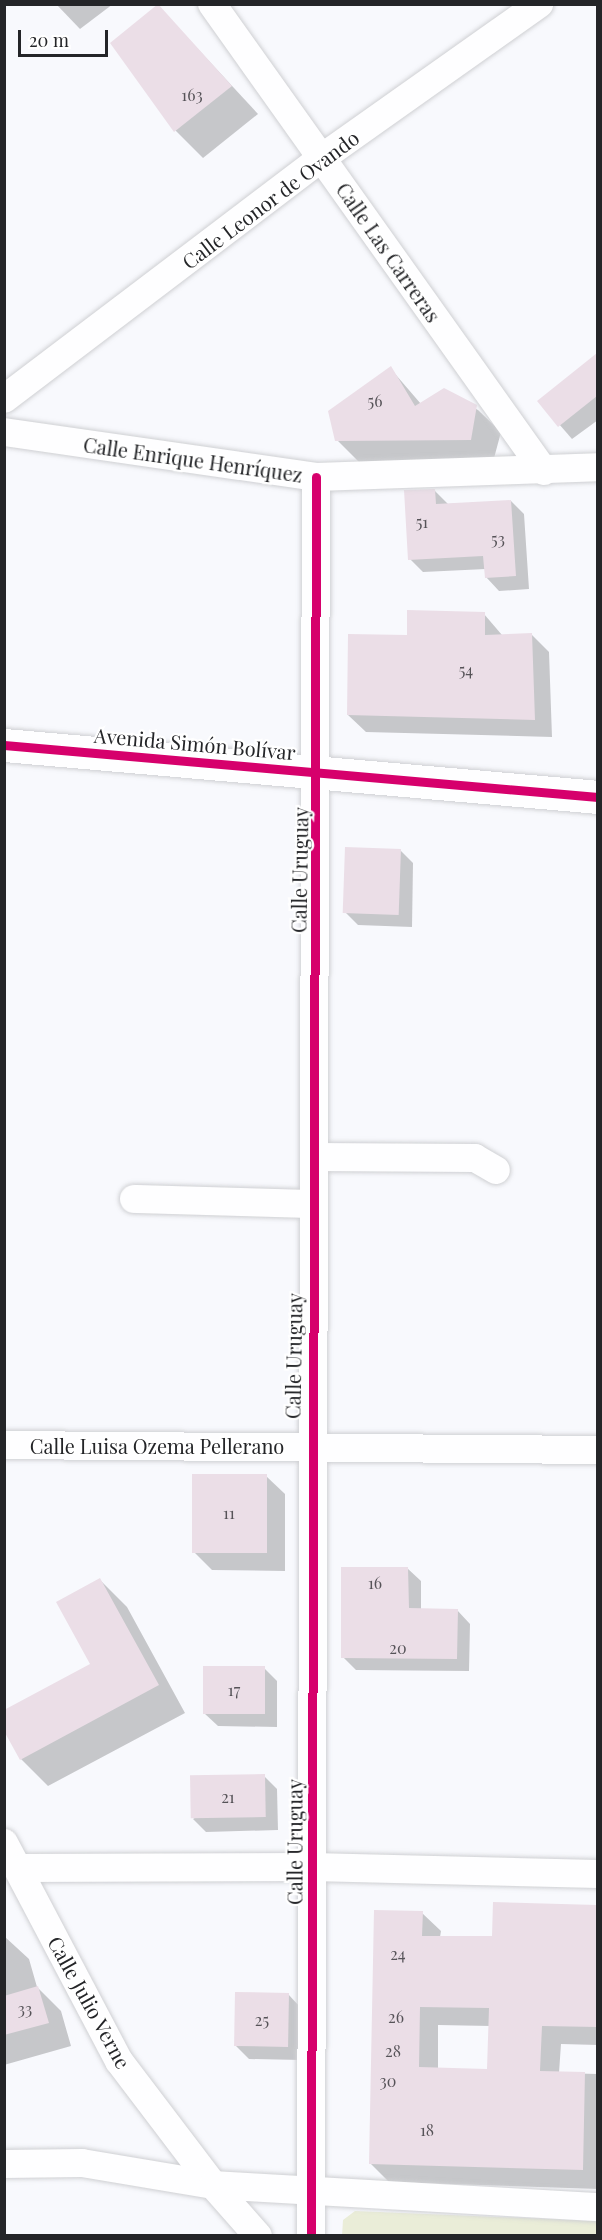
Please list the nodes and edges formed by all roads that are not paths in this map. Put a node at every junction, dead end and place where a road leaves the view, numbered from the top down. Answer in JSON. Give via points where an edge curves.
{"nodes":[{"id":1,"x":212,"y":4,"type":"edge"},
{"id":2,"x":540,"y":4,"type":"edge"},
{"id":3,"x":323,"y":158,"type":"junction"},
{"id":4,"x":4,"y":399,"type":"edge"},
{"id":5,"x":4,"y":432,"type":"edge"},
{"id":6,"x":597,"y":467,"type":"edge"},
{"id":7,"x":544,"y":471,"type":"junction"},
{"id":8,"x":316,"y":477,"type":"junction"},
{"id":9,"x":4,"y":745,"type":"edge"},
{"id":10,"x":318,"y":772,"type":"junction"},
{"id":11,"x":597,"y":797,"type":"edge"},
{"id":12,"x":314,"y":1157,"type":"junction"},
{"id":13,"x":496,"y":1170,"type":"dead end"},
{"id":14,"x":134,"y":1199,"type":"dead end"},
{"id":15,"x":313,"y":1203,"type":"junction"},
{"id":16,"x":4,"y":1445,"type":"edge"},
{"id":17,"x":310,"y":1445,"type":"junction"},
{"id":18,"x":597,"y":1450,"type":"edge"},
{"id":19,"x":4,"y":1843,"type":"edge"},
{"id":20,"x":312,"y":1867,"type":"junction"},
{"id":21,"x":19,"y":1868,"type":"junction"},
{"id":22,"x":597,"y":1874,"type":"edge"},
{"id":23,"x":4,"y":2164,"type":"edge"},
{"id":24,"x":213,"y":2185,"type":"junction"},
{"id":25,"x":309,"y":2192,"type":"junction"},
{"id":26,"x":597,"y":2207,"type":"edge"},
{"id":27,"x":258,"y":2235,"type":"edge"},
{"id":28,"x":311,"y":2235,"type":"edge"}],
"edges":[{"from":1,"to":3,"type":"street","name":"Calle Las Carreras"},
{"from":2,"to":3,"type":"street","name":"Calle Leonor de Ovando"},
{"from":3,"to":4,"type":"street","name":"Calle Leonor de Ovando"},
{"from":3,"to":7,"type":"street","name":"Calle Las Carreras"},
{"from":5,"to":8,"type":"street","name":"Calle Enrique Henríquez"},
{"from":6,"to":7,"type":"street","name":"Calle Enrique Henríquez"},
{"from":7,"to":8,"type":"street","name":"Calle Enrique Henríquez"},
{"from":8,"to":10,"type":"street","name":"Calle Uruguay"},
{"from":9,"to":10,"type":"main road","name":"Avenida Simón Bolívar"},
{"from":10,"to":11,"type":"main road","name":"Avenida Simón Bolívar"},
{"from":10,"to":12,"type":"street","name":"Calle Uruguay"},
{"from":12,"to":13,"type":"street","via":[[475,1158]]},
{"from":12,"to":15,"type":"street","name":"Calle Uruguay"},
{"from":14,"to":15,"type":"street"},
{"from":15,"to":17,"type":"street","name":"Calle Uruguay"},
{"from":16,"to":17,"type":"street","name":"Calle Luisa Ozema Pellerano"},
{"from":17,"to":18,"type":"street","name":"Calle Luisa Ozema Pellerano"},
{"from":17,"to":20,"type":"street","name":"Calle Uruguay"},
{"from":19,"to":21,"type":"street","name":"Calle Julio Verne"},
{"from":20,"to":21,"type":"street"},
{"from":20,"to":22,"type":"street"},
{"from":20,"to":25,"type":"street","name":"Calle Uruguay"},
{"from":21,"to":24,"type":"street","name":"Calle Julio Verne","via":[[119,2061]]},
{"from":23,"to":24,"type":"street","via":[[82,2163]]},
{"from":24,"to":25,"type":"street"},
{"from":24,"to":27,"type":"street","name":"Calle Julio Verne"},
{"from":25,"to":26,"type":"street"},
{"from":25,"to":28,"type":"street","name":"Calle Uruguay"}]}
